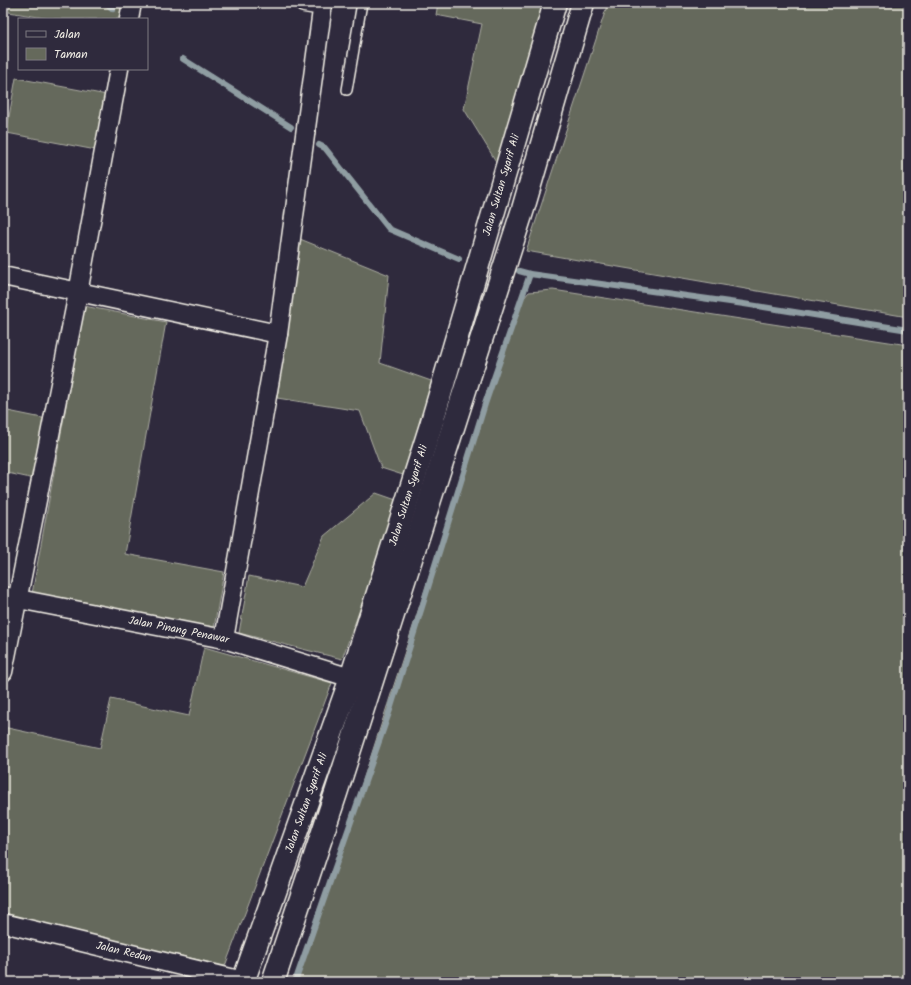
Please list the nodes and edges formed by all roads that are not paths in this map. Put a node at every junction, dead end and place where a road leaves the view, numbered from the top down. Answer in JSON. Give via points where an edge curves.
{"nodes":[{"id":1,"x":132,"y":3,"type":"edge"},
{"id":2,"x":304,"y":3,"type":"edge"},
{"id":3,"x":362,"y":3,"type":"edge"},
{"id":4,"x":555,"y":3,"type":"edge"},
{"id":5,"x":583,"y":3,"type":"edge"},
{"id":6,"x":323,"y":5,"type":"edge"},
{"id":7,"x":129,"y":18,"type":"edge"},
{"id":8,"x":120,"y":70,"type":"edge"},
{"id":9,"x":348,"y":90,"type":"dead end"},
{"id":10,"x":496,"y":201,"type":"junction"},
{"id":11,"x":523,"y":209,"type":"junction"},
{"id":12,"x":3,"y":276,"type":"edge"},
{"id":13,"x":78,"y":293,"type":"junction"},
{"id":14,"x":278,"y":334,"type":"junction"},
{"id":15,"x":10,"y":597,"type":"edge"},
{"id":16,"x":224,"y":639,"type":"junction"},
{"id":17,"x":3,"y":672,"type":"edge"},
{"id":18,"x":350,"y":678,"type":"junction"},
{"id":19,"x":3,"y":923,"type":"edge"},
{"id":20,"x":243,"y":981,"type":"edge"},
{"id":21,"x":274,"y":982,"type":"edge"}],
"edges":[{"from":1,"to":7,"type":"street"},
{"from":2,"to":6,"type":"street"},
{"from":3,"to":9,"type":"lane"},
{"from":4,"to":10,"type":"street","name":"Jalan Sultan Syarif Ali"},
{"from":5,"to":11,"type":"street","name":"Jalan Sultan Syarif Ali"},
{"from":6,"to":14,"type":"street"},
{"from":8,"to":13,"type":"street"},
{"from":10,"to":11,"type":"street"},
{"from":10,"to":18,"type":"street","name":"Jalan Sultan Syarif Ali","via":[[431,424]]},
{"from":11,"to":21,"type":"street","name":"Jalan Sultan Syarif Ali"},
{"from":12,"to":13,"type":"street"},
{"from":13,"to":14,"type":"street"},
{"from":13,"to":15,"type":"street"},
{"from":14,"to":16,"type":"street"},
{"from":15,"to":16,"type":"street","name":"Jalan Pinang Penawar"},
{"from":15,"to":17,"type":"street"},
{"from":16,"to":18,"type":"street","name":"Jalan Pinang Penawar"},
{"from":18,"to":20,"type":"street","name":"Jalan Sultan Syarif Ali"},
{"from":19,"to":20,"type":"street","name":"Jalan Redan"}]}
